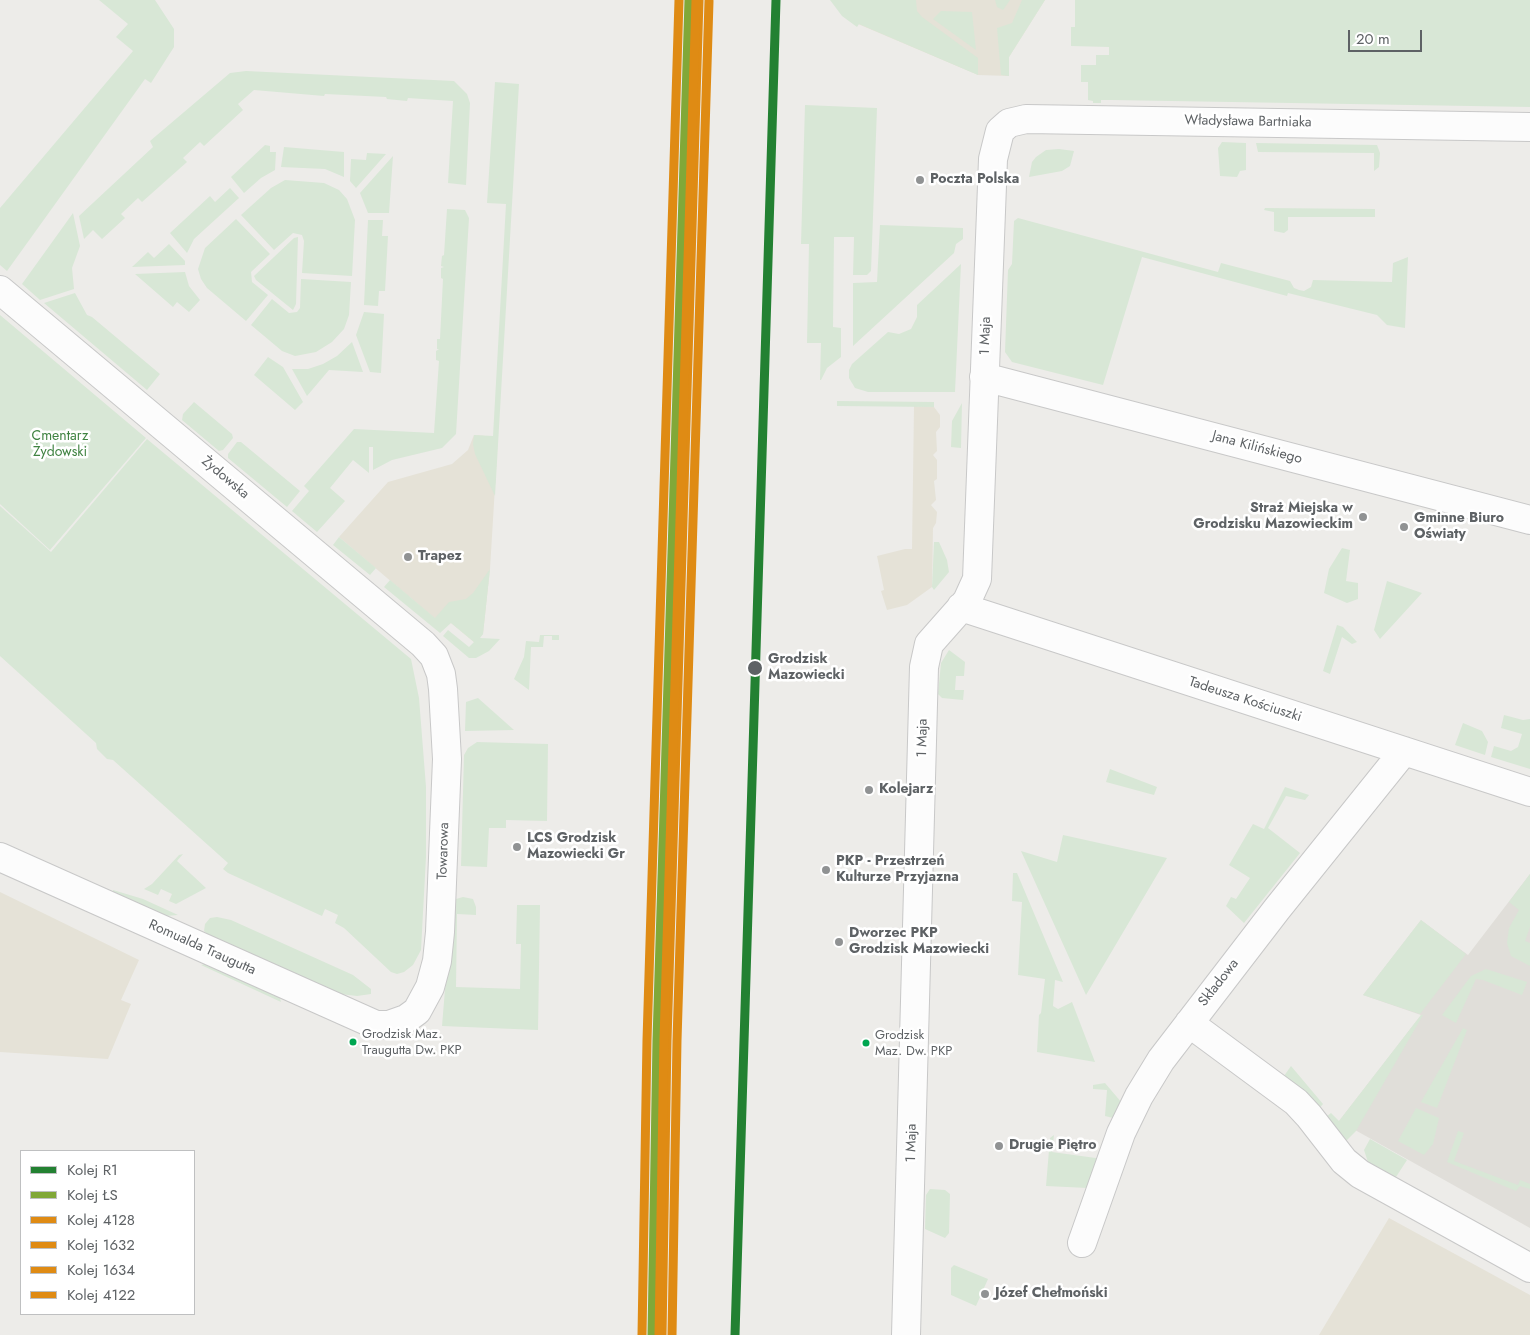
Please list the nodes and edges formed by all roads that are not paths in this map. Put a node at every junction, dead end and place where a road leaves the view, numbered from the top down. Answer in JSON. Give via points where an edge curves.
{"nodes":[{"id":1,"x":1530,"y":127,"type":"edge"},
{"id":2,"x":993,"y":159,"type":"joint"},
{"id":3,"x":0,"y":290,"type":"edge"},
{"id":4,"x":984,"y":377,"type":"junction"},
{"id":5,"x":1530,"y":520,"type":"edge"},
{"id":6,"x":961,"y":607,"type":"junction"},
{"id":7,"x":441,"y":674,"type":"joint"},
{"id":8,"x":1404,"y":751,"type":"junction"},
{"id":9,"x":1530,"y":792,"type":"edge"},
{"id":10,"x":0,"y":857,"type":"edge"},
{"id":11,"x":406,"y":1019,"type":"joint"},
{"id":12,"x":1189,"y":1022,"type":"junction"},
{"id":13,"x":1082,"y":1243,"type":"dead end"},
{"id":14,"x":1530,"y":1268,"type":"edge"},
{"id":15,"x":906,"y":1335,"type":"edge"}],
"edges":[{"from":1,"to":2,"type":"street","name":"Władysława Bartniaka","via":[[1026,119],[1002,128]]},
{"from":2,"to":4,"type":"street","name":"1 Maja"},
{"from":3,"to":7,"type":"street","name":"Żydowska","via":[[423,644],[434,656]]},
{"from":4,"to":5,"type":"street","name":"Jana Kilińskiego"},
{"from":4,"to":6,"type":"street","name":"1 Maja","via":[[977,579],[971,595]]},
{"from":6,"to":8,"type":"street","name":"Tadeusza Kościuszki"},
{"from":6,"to":15,"type":"street","name":"1 Maja","via":[[929,644],[924,667]]},
{"from":7,"to":11,"type":"street","name":"Towarowa","via":[[447,759],[440,932],[430,987],[417,1011]]},
{"from":8,"to":9,"type":"street","name":"Tadeusza Kościuszki"},
{"from":8,"to":12,"type":"street","name":"Składowa"},
{"from":10,"to":11,"type":"street","name":"Romualda Traugutta","via":[[364,1022],[376,1026]]},
{"from":12,"to":13,"type":"street","name":"Składowa","via":[[1132,1108]]},
{"from":12,"to":14,"type":"street","via":[[1296,1102],[1344,1161],[1360,1174]]}]}
